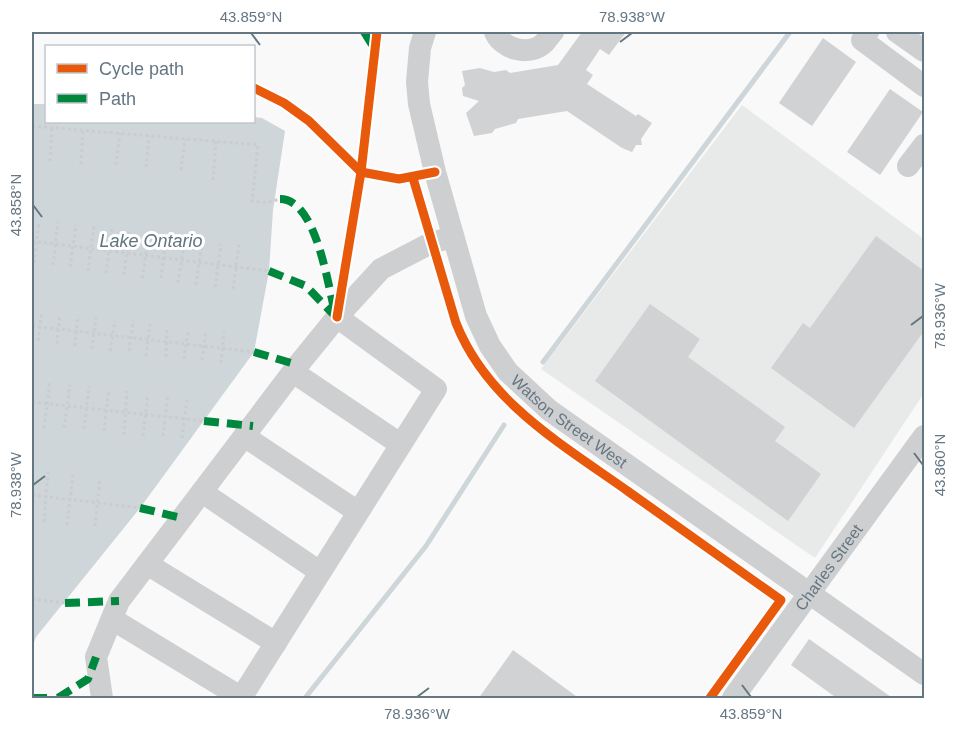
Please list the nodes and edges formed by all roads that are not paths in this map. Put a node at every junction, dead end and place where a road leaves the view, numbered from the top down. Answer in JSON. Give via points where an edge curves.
{"nodes":[{"id":1,"x":425,"y":32,"type":"edge"},
{"id":2,"x":495,"y":32,"type":"edge"},
{"id":3,"x":553,"y":32,"type":"edge"},
{"id":4,"x":868,"y":32,"type":"edge"},
{"id":5,"x":897,"y":32,"type":"edge"},
{"id":6,"x":924,"y":51,"type":"edge"},
{"id":7,"x":924,"y":86,"type":"edge"},
{"id":8,"x":924,"y":145,"type":"edge"},
{"id":9,"x":908,"y":166,"type":"dead end"},
{"id":10,"x":453,"y":237,"type":"junction"},
{"id":11,"x":337,"y":317,"type":"junction"},
{"id":12,"x":293,"y":372,"type":"junction"},
{"id":13,"x":244,"y":436,"type":"junction"},
{"id":14,"x":924,"y":436,"type":"edge"},
{"id":15,"x":400,"y":444,"type":"junction"},
{"id":16,"x":202,"y":492,"type":"junction"},
{"id":17,"x":358,"y":512,"type":"junction"},
{"id":18,"x":147,"y":564,"type":"junction"},
{"id":19,"x":320,"y":572,"type":"junction"},
{"id":20,"x":811,"y":594,"type":"junction"},
{"id":21,"x":112,"y":619,"type":"junction"},
{"id":22,"x":276,"y":643,"type":"junction"},
{"id":23,"x":924,"y":674,"type":"edge"},
{"id":24,"x":242,"y":698,"type":"edge"},
{"id":25,"x":102,"y":699,"type":"edge"},
{"id":26,"x":732,"y":699,"type":"edge"}],
"edges":[{"from":1,"to":10,"type":"street","name":"Watson Street West","via":[[417,82],[419,104]]},
{"from":2,"to":3,"type":"street","via":[[504,45],[530,49],[543,45]]},
{"from":4,"to":7,"type":"street","via":[[862,40]]},
{"from":5,"to":6,"type":"street"},
{"from":8,"to":9,"type":"street"},
{"from":10,"to":11,"type":"street","via":[[431,243],[381,269]]},
{"from":10,"to":20,"type":"street","name":"Watson Street West","via":[[476,316],[508,372],[549,410]]},
{"from":11,"to":12,"type":"street"},
{"from":11,"to":15,"type":"street","via":[[436,389]]},
{"from":12,"to":13,"type":"street"},
{"from":12,"to":15,"type":"street"},
{"from":13,"to":16,"type":"street"},
{"from":13,"to":17,"type":"street"},
{"from":14,"to":20,"type":"street","name":"Charles Street"},
{"from":15,"to":17,"type":"street"},
{"from":16,"to":18,"type":"street"},
{"from":16,"to":19,"type":"street"},
{"from":17,"to":19,"type":"street"},
{"from":18,"to":21,"type":"street","via":[[119,601]]},
{"from":18,"to":22,"type":"street"},
{"from":19,"to":22,"type":"street"},
{"from":20,"to":23,"type":"street","name":"Watson Street West"},
{"from":20,"to":26,"type":"street","name":"Charles Street"},
{"from":21,"to":24,"type":"street"},
{"from":21,"to":25,"type":"street","via":[[96,657]]},
{"from":22,"to":24,"type":"street"}]}
